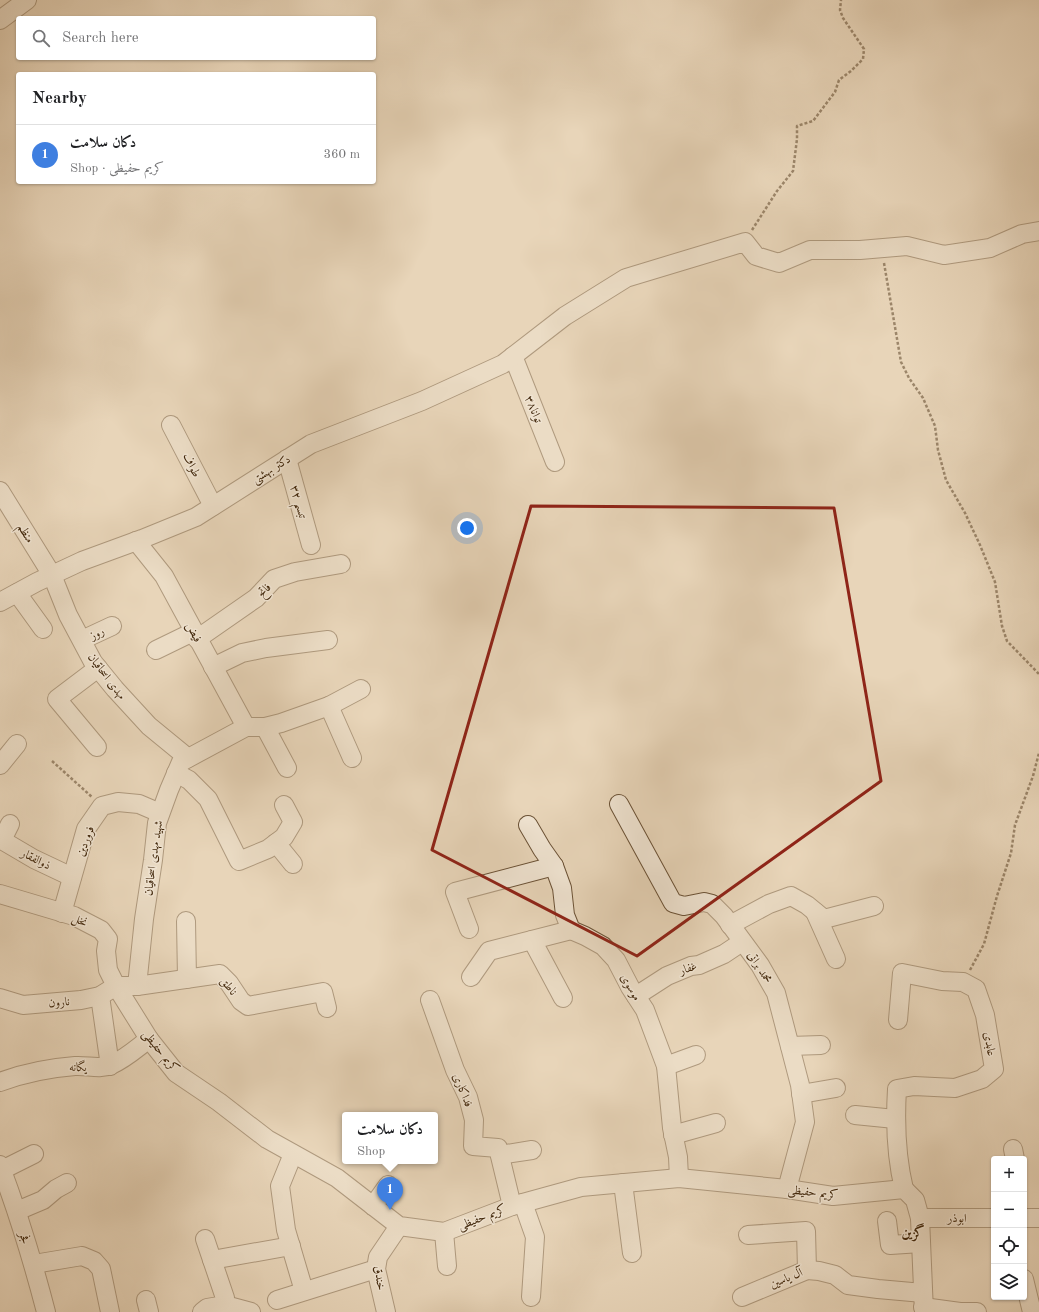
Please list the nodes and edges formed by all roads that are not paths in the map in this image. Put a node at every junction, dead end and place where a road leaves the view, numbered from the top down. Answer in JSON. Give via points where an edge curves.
{"nodes":[{"id":1,"x":27,"y":0,"type":"edge"},
{"id":2,"x":0,"y":20,"type":"edge"},
{"id":3,"x":1039,"y":231,"type":"edge"},
{"id":4,"x":513,"y":356,"type":"junction"},
{"id":5,"x":171,"y":425,"type":"dead end"},
{"id":6,"x":287,"y":459,"type":"junction"},
{"id":7,"x":555,"y":462,"type":"dead end"},
{"id":8,"x":0,"y":491,"type":"edge"},
{"id":9,"x":213,"y":506,"type":"junction"},
{"id":10,"x":136,"y":541,"type":"junction"},
{"id":11,"x":311,"y":545,"type":"dead end"},
{"id":12,"x":341,"y":564,"type":"dead end"},
{"id":13,"x":52,"y":575,"type":"junction"},
{"id":14,"x":17,"y":593,"type":"junction"},
{"id":15,"x":0,"y":602,"type":"edge"},
{"id":16,"x":112,"y":626,"type":"dead end"},
{"id":17,"x":43,"y":629,"type":"dead end"},
{"id":18,"x":195,"y":635,"type":"junction"},
{"id":19,"x":82,"y":640,"type":"junction"},
{"id":20,"x":328,"y":640,"type":"dead end"},
{"id":21,"x":156,"y":650,"type":"dead end"},
{"id":22,"x":213,"y":667,"type":"junction"},
{"id":23,"x":98,"y":668,"type":"junction"},
{"id":24,"x":361,"y":689,"type":"dead end"},
{"id":25,"x":329,"y":706,"type":"junction"},
{"id":26,"x":246,"y":727,"type":"junction"},
{"id":27,"x":265,"y":727,"type":"junction"},
{"id":28,"x":17,"y":744,"type":"dead end"},
{"id":29,"x":97,"y":748,"type":"dead end"},
{"id":30,"x":188,"y":758,"type":"junction"},
{"id":31,"x":352,"y":758,"type":"dead end"},
{"id":32,"x":0,"y":765,"type":"edge"},
{"id":33,"x":287,"y":768,"type":"dead end"},
{"id":34,"x":176,"y":773,"type":"junction"},
{"id":35,"x":619,"y":804,"type":"dead end"},
{"id":36,"x":284,"y":805,"type":"dead end"},
{"id":37,"x":160,"y":813,"type":"junction"},
{"id":38,"x":10,"y":824,"type":"dead end"},
{"id":39,"x":528,"y":825,"type":"dead end"},
{"id":40,"x":1,"y":840,"type":"edge"},
{"id":41,"x":276,"y":843,"type":"junction"},
{"id":42,"x":293,"y":864,"type":"dead end"},
{"id":43,"x":554,"y":866,"type":"junction"},
{"id":44,"x":72,"y":877,"type":"junction"},
{"id":45,"x":0,"y":894,"type":"edge"},
{"id":46,"x":874,"y":906,"type":"dead end"},
{"id":47,"x":815,"y":912,"type":"junction"},
{"id":48,"x":62,"y":913,"type":"junction"},
{"id":49,"x":186,"y":921,"type":"dead end"},
{"id":50,"x":730,"y":925,"type":"junction"},
{"id":51,"x":469,"y":929,"type":"dead end"},
{"id":52,"x":572,"y":930,"type":"junction"},
{"id":53,"x":532,"y":940,"type":"junction"},
{"id":54,"x":742,"y":942,"type":"junction"},
{"id":55,"x":836,"y":959,"type":"dead end"},
{"id":56,"x":471,"y":977,"type":"dead end"},
{"id":57,"x":187,"y":979,"type":"junction"},
{"id":58,"x":116,"y":986,"type":"junction"},
{"id":59,"x":137,"y":986,"type":"junction"},
{"id":60,"x":100,"y":996,"type":"junction"},
{"id":61,"x":636,"y":996,"type":"junction"},
{"id":62,"x":0,"y":998,"type":"edge"},
{"id":63,"x":563,"y":998,"type":"dead end"},
{"id":64,"x":430,"y":1000,"type":"dead end"},
{"id":65,"x":327,"y":1008,"type":"dead end"},
{"id":66,"x":898,"y":1020,"type":"dead end"},
{"id":67,"x":149,"y":1039,"type":"junction"},
{"id":68,"x":821,"y":1045,"type":"dead end"},
{"id":69,"x":790,"y":1046,"type":"junction"},
{"id":70,"x":696,"y":1055,"type":"dead end"},
{"id":71,"x":110,"y":1066,"type":"junction"},
{"id":72,"x":666,"y":1066,"type":"junction"},
{"id":73,"x":0,"y":1082,"type":"edge"},
{"id":74,"x":836,"y":1088,"type":"dead end"},
{"id":75,"x":801,"y":1094,"type":"junction"},
{"id":76,"x":855,"y":1115,"type":"dead end"},
{"id":77,"x":895,"y":1119,"type":"junction"},
{"id":78,"x":716,"y":1123,"type":"dead end"},
{"id":79,"x":673,"y":1135,"type":"junction"},
{"id":80,"x":532,"y":1150,"type":"dead end"},
{"id":81,"x":34,"y":1154,"type":"dead end"},
{"id":82,"x":293,"y":1154,"type":"junction"},
{"id":83,"x":500,"y":1155,"type":"junction"},
{"id":84,"x":1,"y":1167,"type":"edge"},
{"id":85,"x":679,"y":1178,"type":"junction"},
{"id":86,"x":623,"y":1182,"type":"junction"},
{"id":87,"x":67,"y":1183,"type":"dead end"},
{"id":88,"x":388,"y":1186,"type":"dead end"},
{"id":89,"x":787,"y":1189,"type":"junction"},
{"id":90,"x":904,"y":1189,"type":"junction"},
{"id":91,"x":517,"y":1204,"type":"junction"},
{"id":92,"x":373,"y":1206,"type":"junction"},
{"id":93,"x":17,"y":1211,"type":"junction"},
{"id":94,"x":920,"y":1218,"type":"junction"},
{"id":95,"x":991,"y":1218,"type":"edge"},
{"id":96,"x":1027,"y":1218,"type":"edge"},
{"id":97,"x":1039,"y":1218,"type":"edge"},
{"id":98,"x":887,"y":1221,"type":"dead end"},
{"id":99,"x":399,"y":1226,"type":"junction"},
{"id":100,"x":444,"y":1232,"type":"junction"},
{"id":101,"x":748,"y":1235,"type":"dead end"},
{"id":102,"x":205,"y":1239,"type":"dead end"},
{"id":103,"x":921,"y":1243,"type":"junction"},
{"id":104,"x":290,"y":1246,"type":"junction"},
{"id":105,"x":632,"y":1253,"type":"dead end"},
{"id":106,"x":212,"y":1260,"type":"junction"},
{"id":107,"x":34,"y":1264,"type":"junction"},
{"id":108,"x":448,"y":1266,"type":"dead end"},
{"id":109,"x":376,"y":1269,"type":"junction"},
{"id":110,"x":807,"y":1270,"type":"junction"},
{"id":111,"x":304,"y":1291,"type":"junction"},
{"id":112,"x":1027,"y":1291,"type":"edge"},
{"id":113,"x":531,"y":1297,"type":"dead end"},
{"id":114,"x":742,"y":1297,"type":"dead end"},
{"id":115,"x":277,"y":1300,"type":"dead end"},
{"id":116,"x":923,"y":1304,"type":"edge"},
{"id":117,"x":225,"y":1305,"type":"junction"},
{"id":118,"x":46,"y":1312,"type":"edge"},
{"id":119,"x":110,"y":1312,"type":"edge"},
{"id":120,"x":202,"y":1312,"type":"edge"},
{"id":121,"x":251,"y":1312,"type":"edge"},
{"id":122,"x":386,"y":1312,"type":"edge"},
{"id":123,"x":977,"y":1312,"type":"edge"},
{"id":124,"x":1032,"y":1312,"type":"edge"}],
"edges":[{"from":1,"to":2,"type":"street"},
{"from":3,"to":4,"type":"street","name":"دکتر بهشتی","via":[[1022,234],[990,248],[944,255],[907,246],[860,250],[810,250],[779,263],[756,256],[745,242],[626,278],[565,316]]},
{"from":4,"to":6,"type":"street","name":"دکتر بهشتی","via":[[503,364],[422,401],[311,444]]},
{"from":4,"to":7,"type":"street","name":"توانا۳۸"},
{"from":5,"to":9,"type":"street","name":"طواف"},
{"from":6,"to":9,"type":"street","name":"دکتر بهشتی"},
{"from":6,"to":11,"type":"street","name":"تبسم ۳۲"},
{"from":8,"to":13,"type":"street","name":"منظم"},
{"from":9,"to":10,"type":"street","name":"دکتر بهشتی","via":[[196,517]]},
{"from":10,"to":13,"type":"street","name":"دکتر بهشتی"},
{"from":10,"to":18,"type":"street","name":"فیض","via":[[164,576]]},
{"from":12,"to":18,"type":"street","name":"فاتح","via":[[295,572],[274,579],[256,598]]},
{"from":13,"to":14,"type":"street","name":"دکتر بهشتی"},
{"from":13,"to":19,"type":"street","name":"مهدی اسحاقیان","via":[[68,615]]},
{"from":14,"to":15,"type":"street","name":"دکتر بهشتی"},
{"from":14,"to":17,"type":"street"},
{"from":16,"to":19,"type":"street","name":"روز"},
{"from":18,"to":21,"type":"street","name":"فاتح"},
{"from":18,"to":22,"type":"street","name":"فیض"},
{"from":19,"to":23,"type":"street","name":"مهدی اسحاقیان"},
{"from":20,"to":22,"type":"street","via":[[242,653]]},
{"from":22,"to":26,"type":"street","name":"فیض"},
{"from":23,"to":29,"type":"street","via":[[57,699]]},
{"from":23,"to":30,"type":"street","name":"مهدی اسحاقیان","via":[[114,689],[150,726]]},
{"from":24,"to":25,"type":"street","name":"شهید مهدی اسحاقیان"},
{"from":25,"to":27,"type":"street","name":"شهید مهدی اسحاقیان"},
{"from":25,"to":31,"type":"street"},
{"from":26,"to":27,"type":"street","name":"شهید مهدی اسحاقیان"},
{"from":26,"to":30,"type":"street","name":"شهید مهدی اسحاقیان"},
{"from":27,"to":33,"type":"street"},
{"from":28,"to":32,"type":"street"},
{"from":30,"to":34,"type":"street","name":"شهید مهدی اسحاقیان","via":[[181,762]]},
{"from":34,"to":37,"type":"street","name":"شهید مهدی اسحاقیان"},
{"from":34,"to":41,"type":"street","via":[[189,780],[208,799],[240,861]]},
{"from":35,"to":50,"type":"street","name":"محمد براتی","via":[[674,903],[684,906],[704,902],[712,904]]},
{"from":36,"to":41,"type":"street","via":[[293,822]]},
{"from":37,"to":44,"type":"street","name":"فروردین","via":[[139,804],[118,802],[102,806],[86,829]]},
{"from":37,"to":59,"type":"street","name":"شهید مهدی اسحاقیان"},
{"from":38,"to":40,"type":"street"},
{"from":39,"to":43,"type":"street"},
{"from":40,"to":44,"type":"street","name":"ذوالفقار"},
{"from":41,"to":42,"type":"street"},
{"from":43,"to":51,"type":"street","via":[[455,892]]},
{"from":43,"to":52,"type":"street","via":[[562,888],[565,915]]},
{"from":44,"to":48,"type":"street","name":"فروردین"},
{"from":45,"to":48,"type":"street","name":"نخل"},
{"from":46,"to":47,"type":"street","via":[[824,919]]},
{"from":47,"to":50,"type":"street","via":[[791,896],[769,904]]},
{"from":47,"to":55,"type":"street"},
{"from":48,"to":58,"type":"street","name":"نخل","via":[[74,916],[101,930],[108,939],[108,970]]},
{"from":49,"to":57,"type":"street"},
{"from":50,"to":54,"type":"street","name":"محمد براتی"},
{"from":52,"to":53,"type":"street"},
{"from":52,"to":61,"type":"street","name":"موسوی","via":[[603,946],[616,960]]},
{"from":53,"to":56,"type":"street","via":[[489,951]]},
{"from":53,"to":63,"type":"street"},
{"from":54,"to":61,"type":"street","name":"غفار","via":[[724,954],[667,976]]},
{"from":54,"to":69,"type":"street","name":"محمد براتی","via":[[760,964],[776,993]]},
{"from":57,"to":59,"type":"street","name":"ناطق"},
{"from":57,"to":65,"type":"street","name":"ناطق","via":[[220,974],[248,1006],[323,992]]},
{"from":58,"to":59,"type":"street","name":"ناطق"},
{"from":58,"to":60,"type":"street","name":"نارون"},
{"from":58,"to":67,"type":"street","name":"کریم حفیظی"},
{"from":60,"to":62,"type":"street","name":"نارون","via":[[23,1005]]},
{"from":60,"to":71,"type":"street"},
{"from":61,"to":72,"type":"street","name":"موسوی","via":[[645,1010]]},
{"from":64,"to":83,"type":"street","name":"فداکاری","via":[[455,1070],[468,1097],[474,1120],[472,1146],[498,1148]]},
{"from":66,"to":77,"type":"street","name":"عابدی","via":[[902,973],[942,981],[963,982],[976,988],[985,1015],[994,1069],[982,1079],[955,1088],[914,1086],[897,1089]]},
{"from":67,"to":71,"type":"street","name":"یگانه"},
{"from":67,"to":82,"type":"street","name":"کریم حفیظی","via":[[176,1073],[267,1139]]},
{"from":68,"to":69,"type":"street"},
{"from":69,"to":75,"type":"street","name":"محمد براتی"},
{"from":70,"to":72,"type":"street"},
{"from":71,"to":73,"type":"street","name":"یگانه","via":[[52,1068]]},
{"from":72,"to":79,"type":"street","name":"موسوی"},
{"from":74,"to":75,"type":"street"},
{"from":75,"to":89,"type":"street","name":"محمد براتی","via":[[806,1122]]},
{"from":76,"to":77,"type":"street"},
{"from":77,"to":90,"type":"street","name":"عابدی","via":[[899,1170]]},
{"from":78,"to":79,"type":"street"},
{"from":79,"to":85,"type":"street","name":"موسوی"},
{"from":80,"to":83,"type":"street"},
{"from":81,"to":84,"type":"street"},
{"from":82,"to":92,"type":"street","name":"کریم حفیظی","via":[[337,1178]]},
{"from":82,"to":104,"type":"street","via":[[280,1186]]},
{"from":83,"to":91,"type":"street"},
{"from":84,"to":93,"type":"street","name":"فجر"},
{"from":85,"to":86,"type":"street","name":"کریم حفیظی"},
{"from":85,"to":89,"type":"street","name":"کریم حفیظی"},
{"from":86,"to":91,"type":"street","name":"کریم حفیظی","via":[[581,1187]]},
{"from":86,"to":105,"type":"street"},
{"from":87,"to":93,"type":"street","via":[[43,1200]]},
{"from":88,"to":92,"type":"street"},
{"from":89,"to":90,"type":"street","name":"کریم حفیظی","via":[[832,1196]]},
{"from":90,"to":94,"type":"street","via":[[915,1200]]},
{"from":91,"to":100,"type":"street","name":"کریم حفیظی"},
{"from":91,"to":113,"type":"street","via":[[535,1237]]},
{"from":92,"to":99,"type":"street","name":"کریم حفیظی"},
{"from":93,"to":107,"type":"street","name":"فجر"},
{"from":94,"to":95,"type":"street","name":"ابوذر"},
{"from":94,"to":103,"type":"street"},
{"from":96,"to":97,"type":"street"},
{"from":98,"to":103,"type":"street","via":[[890,1245]]},
{"from":99,"to":100,"type":"street","name":"کریم حفیظی"},
{"from":99,"to":109,"type":"street","name":"خندق","via":[[378,1257]]},
{"from":100,"to":108,"type":"street"},
{"from":101,"to":110,"type":"street","name":"آل یاسین","via":[[806,1231]]},
{"from":102,"to":106,"type":"street"},
{"from":103,"to":116,"type":"street"},
{"from":104,"to":106,"type":"street"},
{"from":104,"to":111,"type":"street"},
{"from":106,"to":117,"type":"street","via":[[226,1298]]},
{"from":107,"to":118,"type":"street","name":"فجر"},
{"from":107,"to":119,"type":"street","via":[[82,1256],[94,1261],[101,1269]]},
{"from":109,"to":111,"type":"street"},
{"from":109,"to":122,"type":"street","name":"خندق"},
{"from":110,"to":114,"type":"street","name":"آل یاسین"},
{"from":110,"to":116,"type":"street","via":[[835,1275],[848,1285],[878,1289]]},
{"from":111,"to":115,"type":"street"},
{"from":112,"to":124,"type":"street"},
{"from":116,"to":123,"type":"street","via":[[960,1312]]},
{"from":117,"to":120,"type":"street","via":[[207,1308]]},
{"from":117,"to":121,"type":"street"}]}
